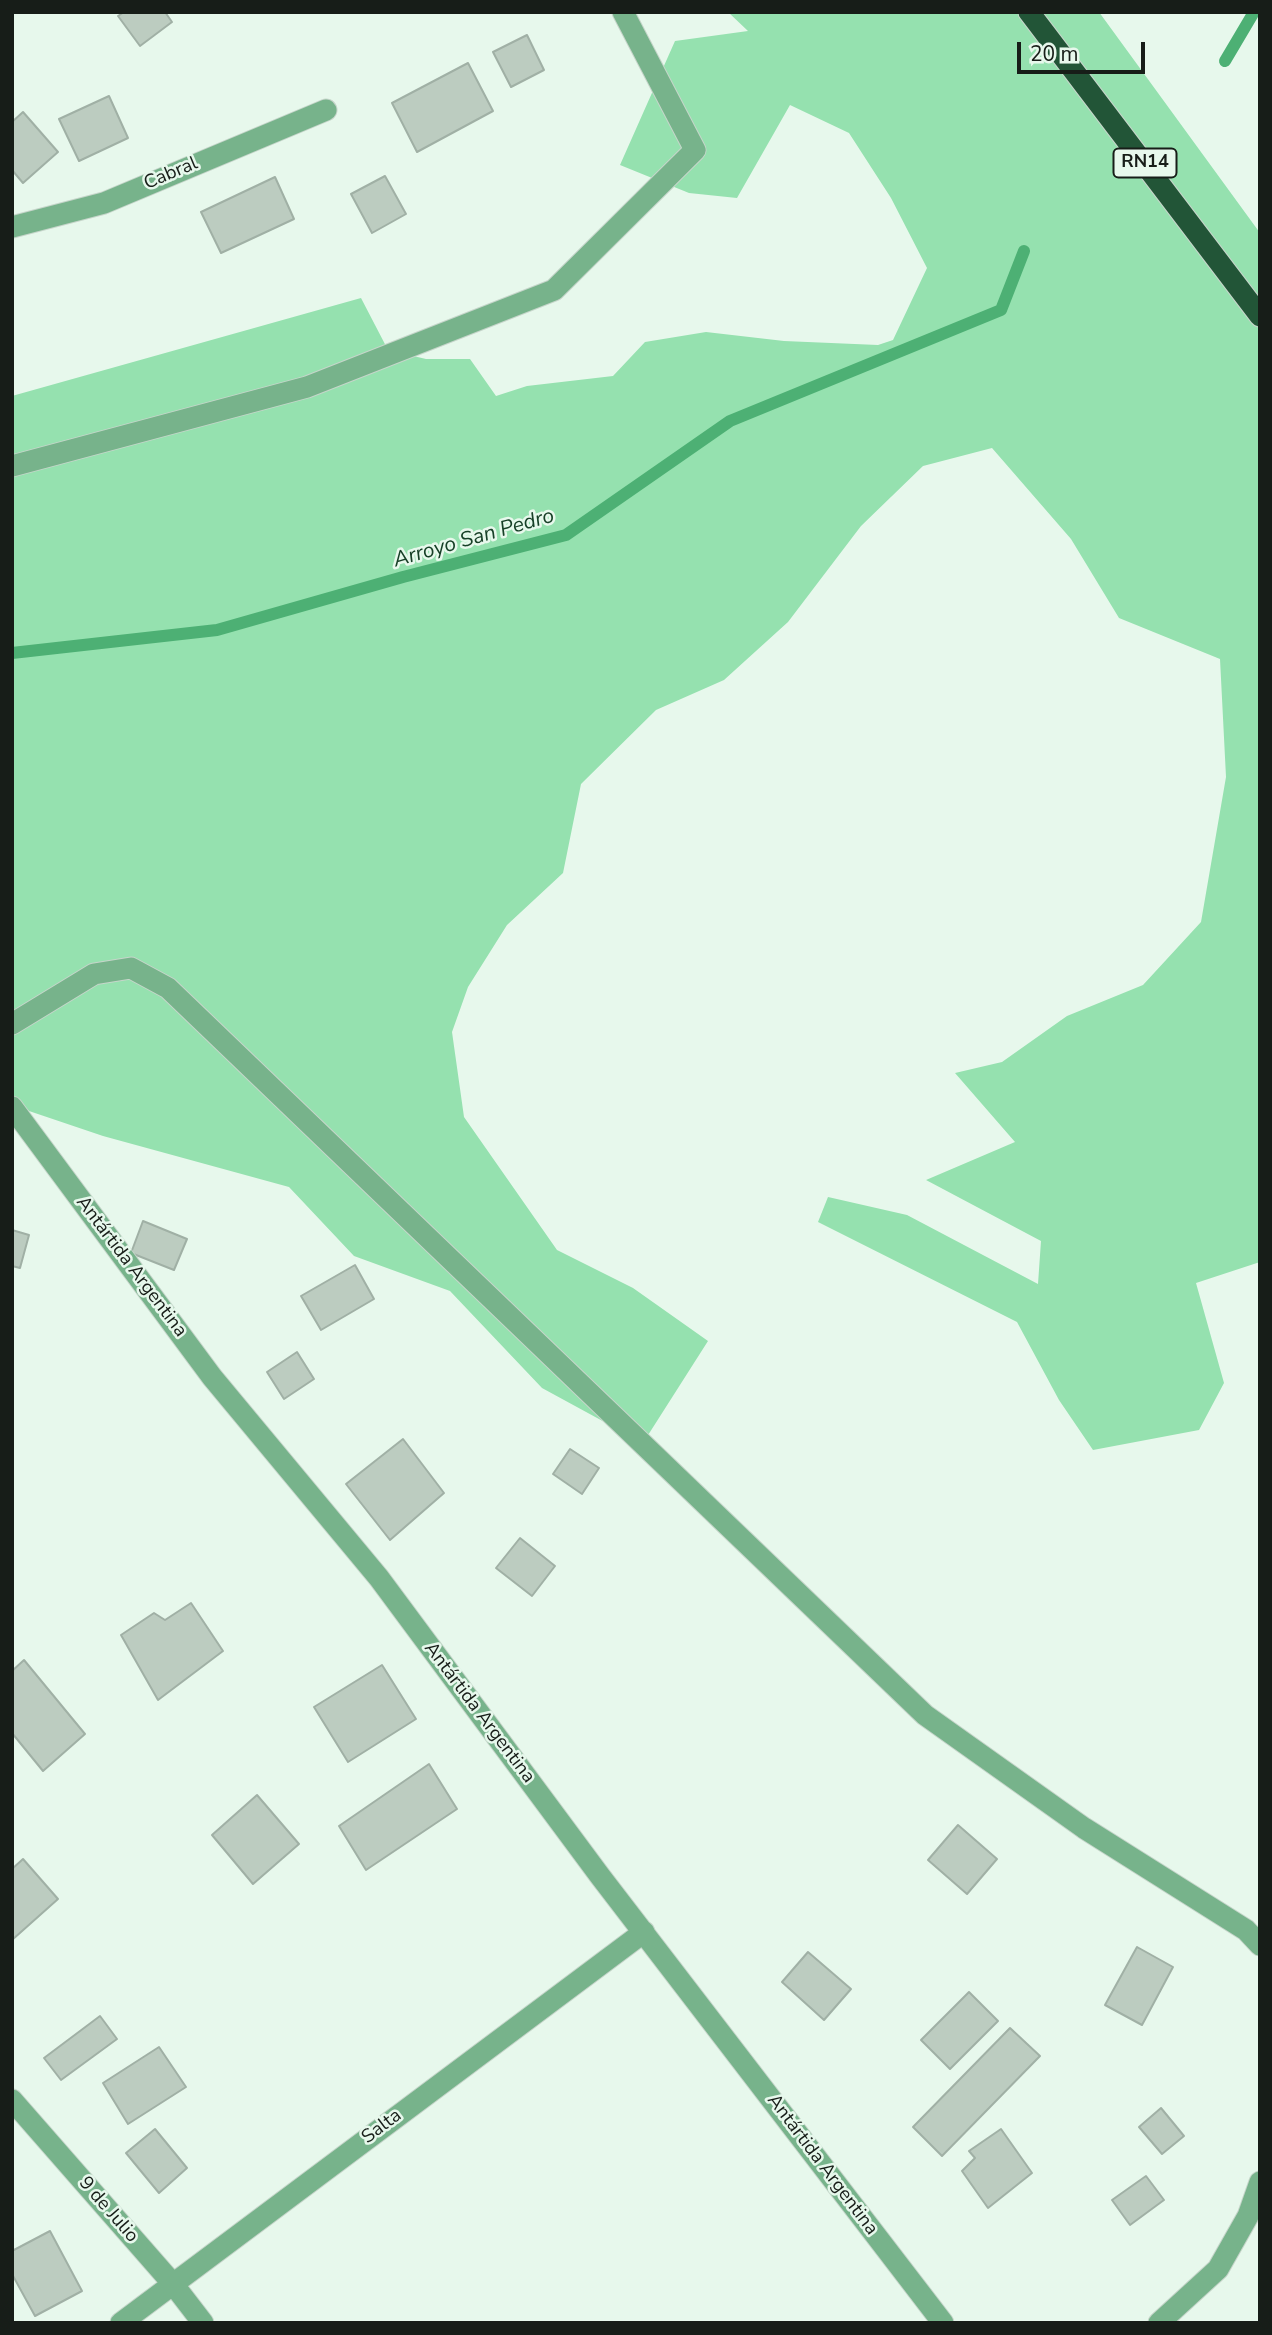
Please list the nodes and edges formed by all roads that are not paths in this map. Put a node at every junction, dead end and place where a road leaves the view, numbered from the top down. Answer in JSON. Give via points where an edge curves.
{"nodes":[{"id":1,"x":623,"y":12,"type":"edge"},
{"id":2,"x":1029,"y":12,"type":"edge"},
{"id":3,"x":326,"y":110,"type":"dead end"},
{"id":4,"x":12,"y":227,"type":"edge"},
{"id":5,"x":1260,"y":316,"type":"edge"},
{"id":6,"x":12,"y":466,"type":"edge"},
{"id":7,"x":12,"y":1024,"type":"edge"},
{"id":8,"x":12,"y":1107,"type":"edge"},
{"id":9,"x":644,"y":1932,"type":"junction"},
{"id":10,"x":1260,"y":1945,"type":"edge"},
{"id":11,"x":12,"y":2100,"type":"edge"},
{"id":12,"x":1260,"y":2182,"type":"edge"},
{"id":13,"x":173,"y":2284,"type":"junction"},
{"id":14,"x":121,"y":2323,"type":"edge"},
{"id":15,"x":202,"y":2323,"type":"edge"},
{"id":16,"x":943,"y":2323,"type":"edge"},
{"id":17,"x":1160,"y":2323,"type":"edge"}],
"edges":[{"from":1,"to":6,"type":"street","via":[[695,150],[555,290],[307,387]]},
{"from":2,"to":5,"type":"highway","number":"RN14"},
{"from":3,"to":4,"type":"street","name":"Cabral","via":[[104,203]]},
{"from":7,"to":10,"type":"street","via":[[94,974],[131,968],[168,988],[925,1715],[1084,1828],[1246,1930]]},
{"from":8,"to":9,"type":"street","name":"Antártida Argentina","via":[[212,1377],[379,1578]]},
{"from":9,"to":13,"type":"street","name":"Salta"},
{"from":9,"to":16,"type":"street","name":"Antártida Argentina"},
{"from":11,"to":13,"type":"street","name":"9 de Julio"},
{"from":12,"to":17,"type":"street","via":[[1248,2216],[1218,2269]]},
{"from":13,"to":14,"type":"street","name":"Salta"},
{"from":13,"to":15,"type":"street","name":"9 de Julio"}]}
